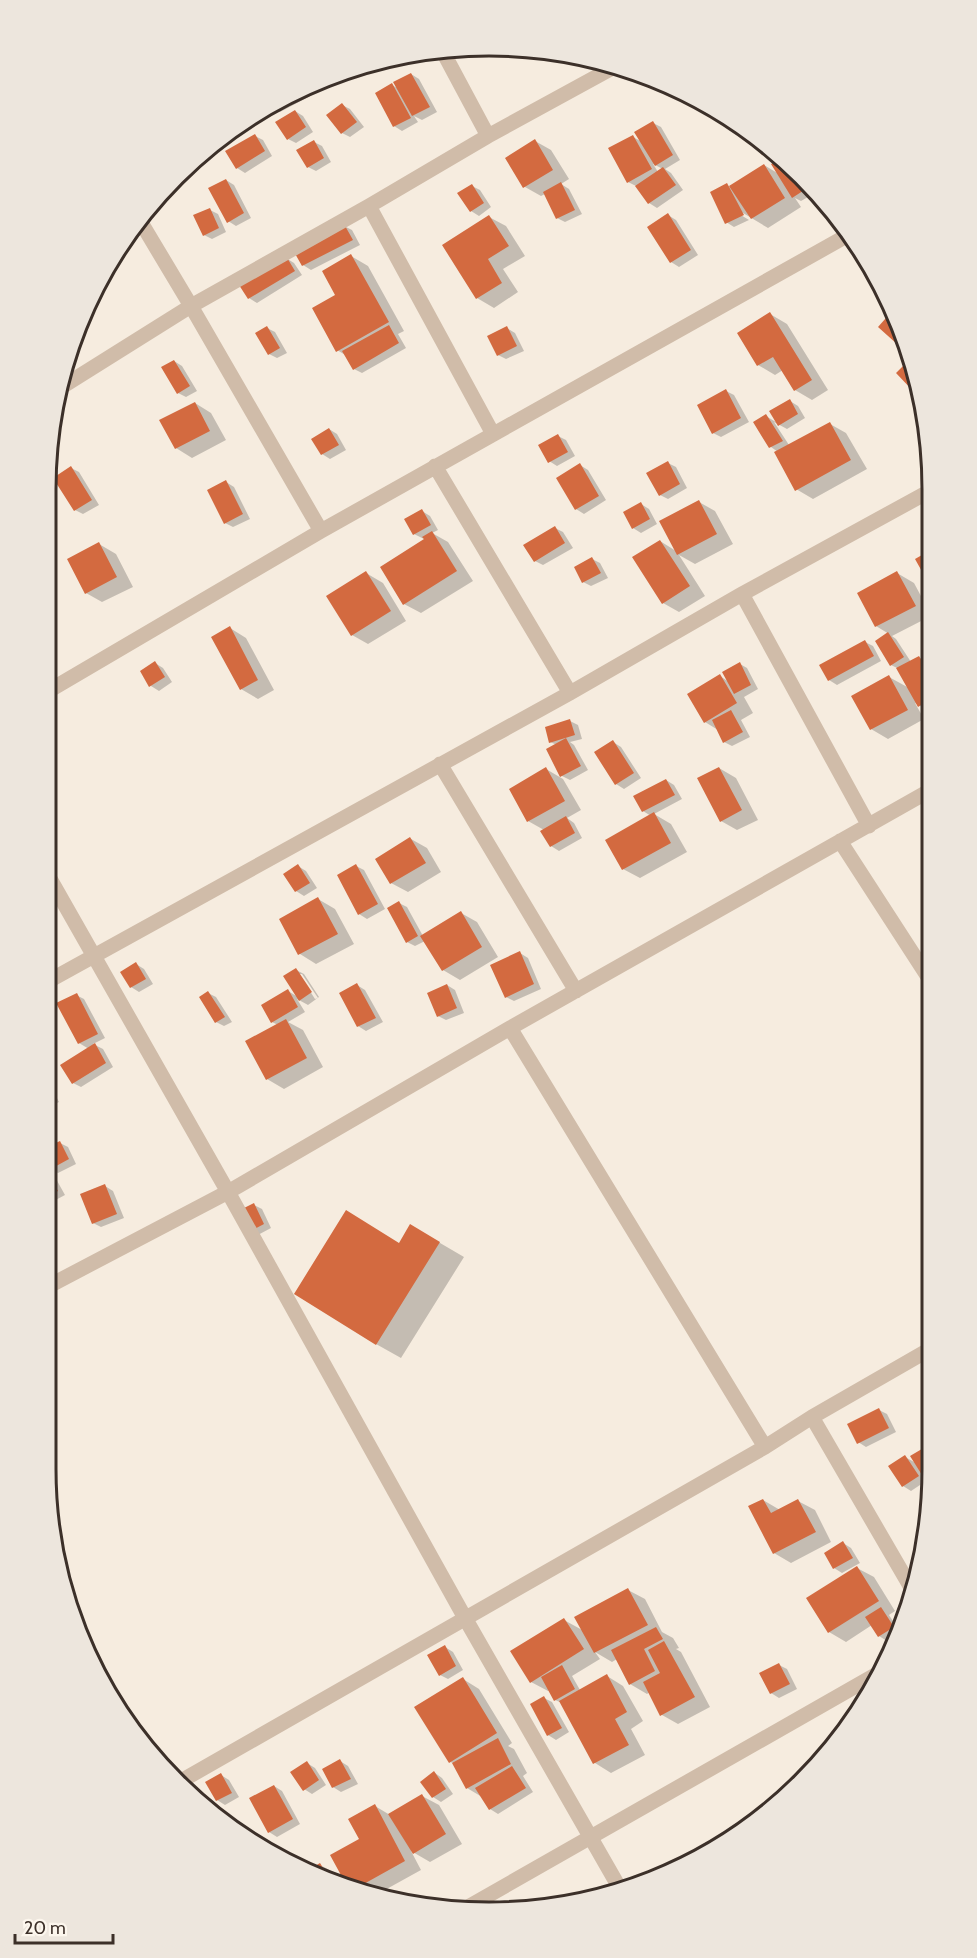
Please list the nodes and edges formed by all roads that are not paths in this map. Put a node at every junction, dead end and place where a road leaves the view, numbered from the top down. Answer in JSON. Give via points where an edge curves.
{"nodes":[{"id":1,"x":446,"y":57,"type":"edge"},
{"id":2,"x":606,"y":71,"type":"edge"},
{"id":3,"x":488,"y":136,"type":"junction"},
{"id":4,"x":369,"y":206,"type":"junction"},
{"id":5,"x":144,"y":227,"type":"edge"},
{"id":6,"x":842,"y":238,"type":"edge"},
{"id":7,"x":191,"y":306,"type":"junction"},
{"id":8,"x":69,"y":383,"type":"edge"},
{"id":9,"x":493,"y":434,"type":"junction"},
{"id":10,"x":435,"y":466,"type":"junction"},
{"id":11,"x":922,"y":495,"type":"edge"},
{"id":12,"x":321,"y":531,"type":"junction"},
{"id":13,"x":742,"y":594,"type":"junction"},
{"id":14,"x":56,"y":687,"type":"edge"},
{"id":15,"x":570,"y":693,"type":"junction"},
{"id":16,"x":440,"y":764,"type":"junction"},
{"id":17,"x":922,"y":796,"type":"edge"},
{"id":18,"x":868,"y":826,"type":"junction"},
{"id":19,"x":840,"y":842,"type":"junction"},
{"id":20,"x":56,"y":889,"type":"edge"},
{"id":21,"x":95,"y":956,"type":"junction"},
{"id":22,"x":922,"y":968,"type":"edge"},
{"id":23,"x":56,"y":977,"type":"edge"},
{"id":24,"x":576,"y":991,"type":"junction"},
{"id":25,"x":510,"y":1028,"type":"junction"},
{"id":26,"x":228,"y":1192,"type":"junction"},
{"id":27,"x":56,"y":1282,"type":"edge"},
{"id":28,"x":922,"y":1354,"type":"edge"},
{"id":29,"x":812,"y":1417,"type":"junction"},
{"id":30,"x":765,"y":1447,"type":"junction"},
{"id":31,"x":907,"y":1582,"type":"edge"},
{"id":32,"x":465,"y":1618,"type":"junction"},
{"id":33,"x":866,"y":1680,"type":"edge"},
{"id":34,"x":185,"y":1779,"type":"edge"},
{"id":35,"x":592,"y":1837,"type":"junction"},
{"id":36,"x":617,"y":1883,"type":"edge"},
{"id":37,"x":477,"y":1902,"type":"edge"}],
"edges":[{"from":1,"to":3,"type":"street"},
{"from":2,"to":3,"type":"street"},
{"from":3,"to":4,"type":"street"},
{"from":4,"to":7,"type":"street"},
{"from":4,"to":9,"type":"street"},
{"from":5,"to":7,"type":"street"},
{"from":6,"to":9,"type":"street"},
{"from":7,"to":8,"type":"street"},
{"from":7,"to":12,"type":"street"},
{"from":9,"to":10,"type":"street"},
{"from":10,"to":12,"type":"street"},
{"from":10,"to":15,"type":"street"},
{"from":11,"to":13,"type":"street"},
{"from":12,"to":14,"type":"street"},
{"from":13,"to":15,"type":"street"},
{"from":13,"to":18,"type":"street"},
{"from":15,"to":16,"type":"street"},
{"from":16,"to":21,"type":"street"},
{"from":16,"to":24,"type":"street"},
{"from":17,"to":18,"type":"street"},
{"from":18,"to":19,"type":"street"},
{"from":19,"to":22,"type":"street"},
{"from":19,"to":24,"type":"street"},
{"from":20,"to":21,"type":"street"},
{"from":21,"to":23,"type":"street"},
{"from":21,"to":26,"type":"street"},
{"from":24,"to":25,"type":"street"},
{"from":25,"to":26,"type":"street"},
{"from":25,"to":30,"type":"street"},
{"from":26,"to":27,"type":"street"},
{"from":26,"to":32,"type":"street"},
{"from":28,"to":29,"type":"street"},
{"from":29,"to":30,"type":"street"},
{"from":29,"to":31,"type":"street"},
{"from":30,"to":32,"type":"street"},
{"from":32,"to":34,"type":"street"},
{"from":32,"to":35,"type":"street"},
{"from":33,"to":35,"type":"street"},
{"from":35,"to":36,"type":"street"},
{"from":35,"to":37,"type":"street"}]}
